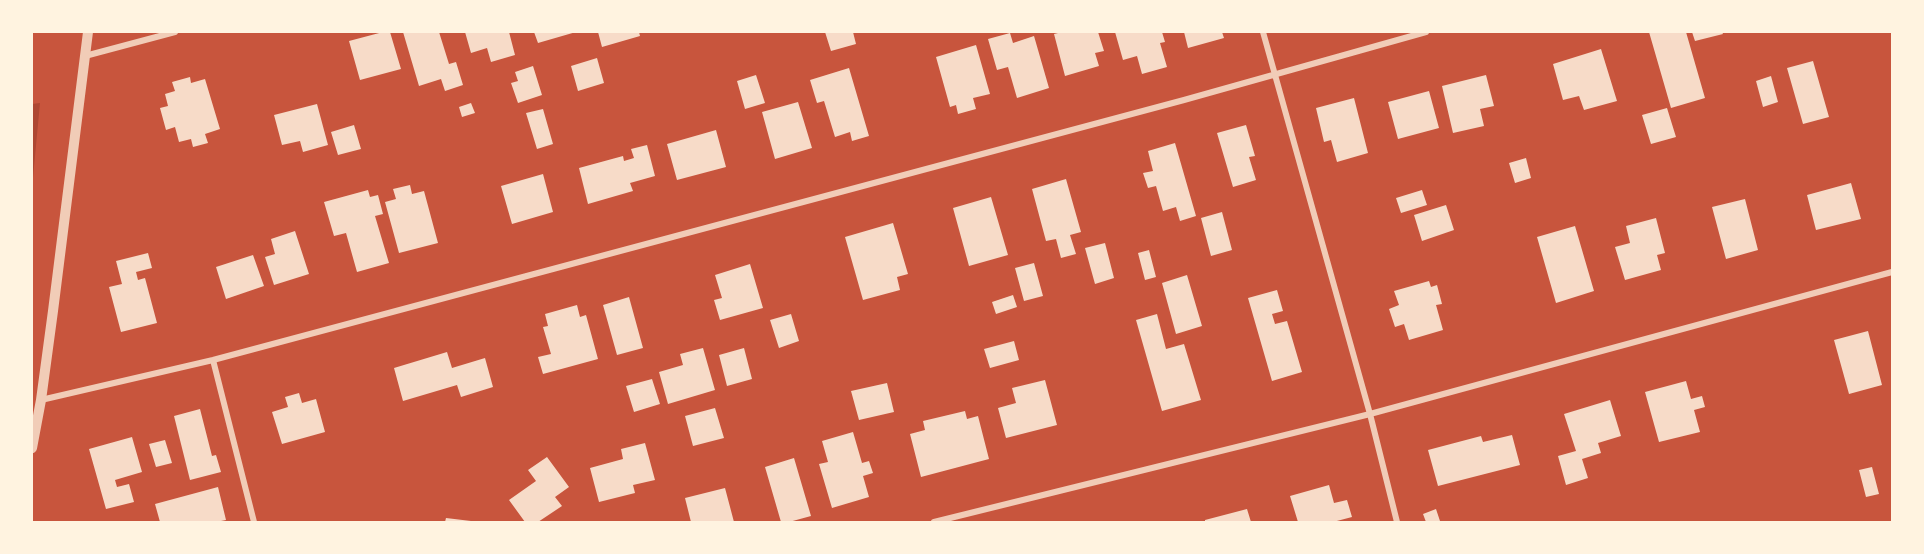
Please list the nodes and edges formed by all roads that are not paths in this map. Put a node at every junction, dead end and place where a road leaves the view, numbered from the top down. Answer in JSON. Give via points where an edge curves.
{"nodes":[{"id":1,"x":88,"y":32,"type":"edge"},
{"id":2,"x":175,"y":32,"type":"edge"},
{"id":3,"x":1263,"y":32,"type":"edge"},
{"id":4,"x":1426,"y":32,"type":"edge"},
{"id":5,"x":85,"y":56,"type":"junction"},
{"id":6,"x":1274,"y":74,"type":"junction"},
{"id":7,"x":1893,"y":272,"type":"edge"},
{"id":8,"x":213,"y":360,"type":"junction"},
{"id":9,"x":41,"y":400,"type":"junction"},
{"id":10,"x":1370,"y":414,"type":"junction"},
{"id":11,"x":32,"y":448,"type":"edge"},
{"id":12,"x":254,"y":522,"type":"edge"},
{"id":13,"x":934,"y":522,"type":"edge"},
{"id":14,"x":1397,"y":522,"type":"edge"}],
"edges":[{"from":1,"to":5,"type":"street"},
{"from":2,"to":5,"type":"street"},
{"from":3,"to":6,"type":"street"},
{"from":4,"to":6,"type":"street"},
{"from":5,"to":9,"type":"street"},
{"from":6,"to":8,"type":"street"},
{"from":6,"to":10,"type":"street"},
{"from":7,"to":10,"type":"street"},
{"from":8,"to":9,"type":"street"},
{"from":8,"to":12,"type":"street"},
{"from":9,"to":11,"type":"street"},
{"from":10,"to":13,"type":"street"},
{"from":10,"to":14,"type":"street"}]}
